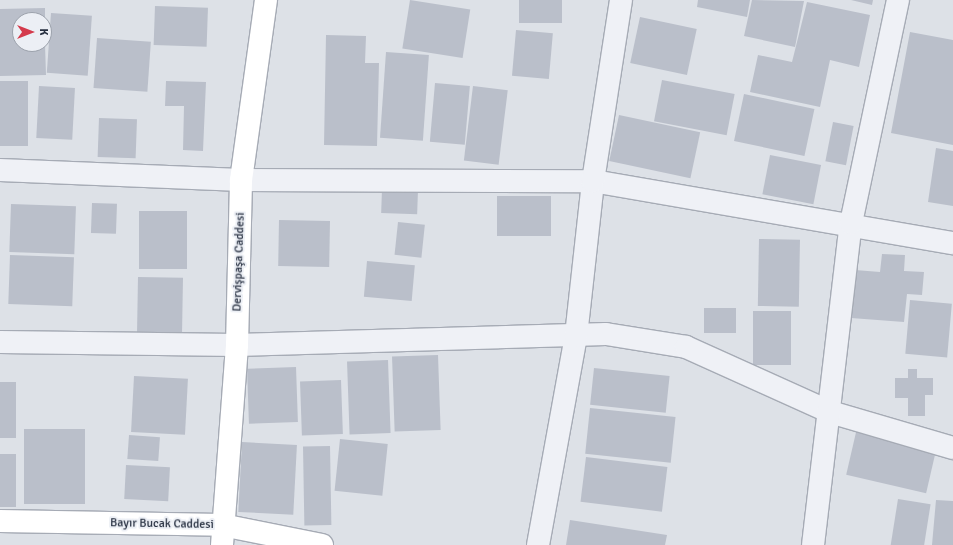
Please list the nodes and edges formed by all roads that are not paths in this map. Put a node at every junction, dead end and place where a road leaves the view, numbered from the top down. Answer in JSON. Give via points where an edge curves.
{"nodes":[{"id":1,"x":266,"y":0,"type":"edge"},
{"id":2,"x":621,"y":0,"type":"edge"},
{"id":3,"x":898,"y":0,"type":"edge"},
{"id":4,"x":0,"y":170,"type":"edge"},
{"id":5,"x":241,"y":180,"type":"junction"},
{"id":6,"x":593,"y":181,"type":"junction"},
{"id":7,"x":851,"y":223,"type":"junction"},
{"id":8,"x":953,"y":243,"type":"edge"},
{"id":9,"x":576,"y":336,"type":"junction"},
{"id":10,"x":0,"y":342,"type":"edge"},
{"id":11,"x":237,"y":345,"type":"junction"},
{"id":12,"x":830,"y":412,"type":"junction"},
{"id":13,"x":953,"y":448,"type":"edge"},
{"id":14,"x":0,"y":521,"type":"edge"},
{"id":15,"x":222,"y":535,"type":"edge"},
{"id":16,"x":322,"y":545,"type":"edge"},
{"id":17,"x":538,"y":545,"type":"edge"},
{"id":18,"x":814,"y":545,"type":"edge"}],
"edges":[{"from":1,"to":5,"type":"street","name":"Dervişpaşa Caddesi"},
{"from":2,"to":6,"type":"street"},
{"from":3,"to":7,"type":"street"},
{"from":4,"to":5,"type":"street"},
{"from":5,"to":6,"type":"street"},
{"from":5,"to":11,"type":"street","name":"Dervişpaşa Caddesi"},
{"from":6,"to":7,"type":"street"},
{"from":6,"to":9,"type":"street"},
{"from":7,"to":8,"type":"street"},
{"from":7,"to":12,"type":"street"},
{"from":9,"to":11,"type":"street"},
{"from":9,"to":12,"type":"street","via":[[606,334],[686,347]]},
{"from":9,"to":17,"type":"street"},
{"from":10,"to":11,"type":"street"},
{"from":11,"to":15,"type":"street","name":"Dervişpaşa Caddesi"},
{"from":12,"to":13,"type":"street"},
{"from":12,"to":18,"type":"street"},
{"from":14,"to":15,"type":"street","name":"Bayır Bucak Caddesi"},
{"from":15,"to":16,"type":"street","name":"Bayır Bucak Caddesi"}]}
